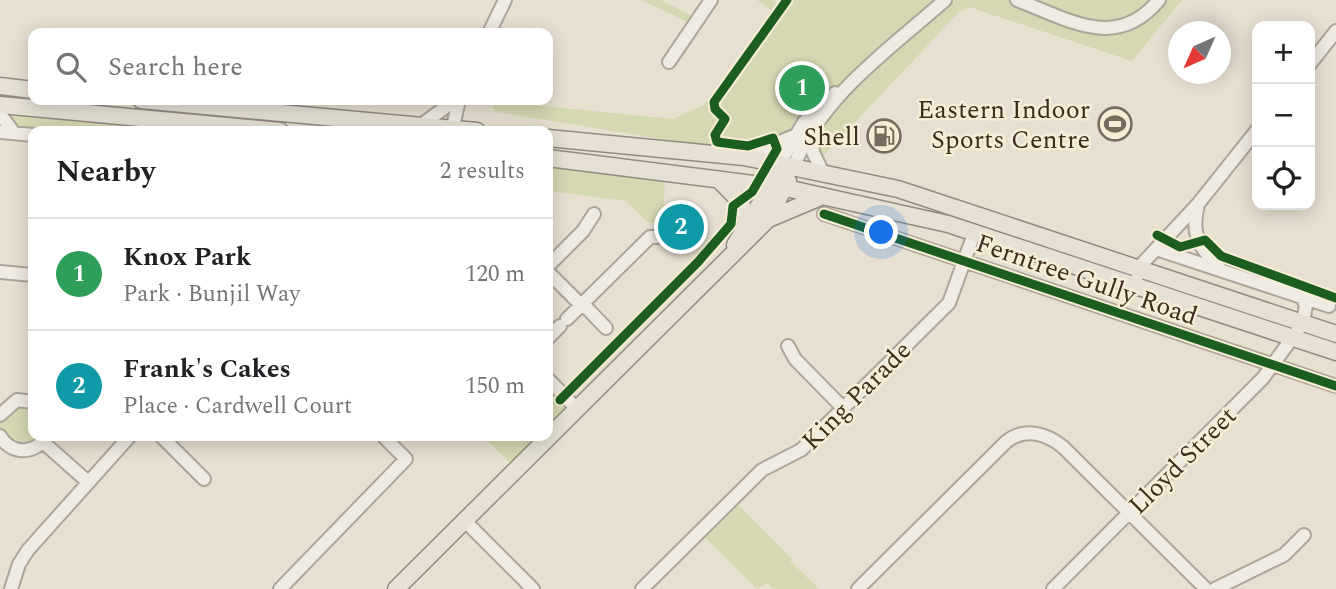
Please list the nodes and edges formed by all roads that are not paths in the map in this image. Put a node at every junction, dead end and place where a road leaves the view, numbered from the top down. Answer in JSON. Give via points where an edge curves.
{"nodes":[{"id":1,"x":505,"y":0,"type":"edge"},
{"id":2,"x":711,"y":0,"type":"edge"},
{"id":3,"x":945,"y":0,"type":"edge"},
{"id":4,"x":1017,"y":0,"type":"edge"},
{"id":5,"x":1159,"y":0,"type":"edge"},
{"id":6,"x":491,"y":28,"type":"edge"},
{"id":7,"x":1336,"y":31,"type":"edge"},
{"id":8,"x":1315,"y":58,"type":"edge"},
{"id":9,"x":669,"y":62,"type":"dead end"},
{"id":10,"x":2,"y":84,"type":"edge"},
{"id":11,"x":845,"y":88,"type":"junction"},
{"id":12,"x":28,"y":89,"type":"edge"},
{"id":13,"x":0,"y":105,"type":"edge"},
{"id":14,"x":195,"y":105,"type":"edge"},
{"id":15,"x":450,"y":105,"type":"edge"},
{"id":16,"x":456,"y":105,"type":"edge"},
{"id":17,"x":0,"y":114,"type":"edge"},
{"id":18,"x":226,"y":126,"type":"edge"},
{"id":19,"x":420,"y":126,"type":"joint"},
{"id":20,"x":453,"y":126,"type":"edge"},
{"id":21,"x":813,"y":129,"type":"junction"},
{"id":22,"x":0,"y":132,"type":"edge"},
{"id":23,"x":14,"y":133,"type":"junction"},
{"id":24,"x":28,"y":134,"type":"edge"},
{"id":25,"x":794,"y":136,"type":"junction"},
{"id":26,"x":1252,"y":136,"type":"edge"},
{"id":27,"x":553,"y":138,"type":"edge"},
{"id":28,"x":744,"y":157,"type":"junction"},
{"id":29,"x":553,"y":159,"type":"edge"},
{"id":30,"x":787,"y":165,"type":"junction"},
{"id":31,"x":822,"y":171,"type":"junction"},
{"id":32,"x":720,"y":181,"type":"junction"},
{"id":33,"x":769,"y":186,"type":"junction"},
{"id":34,"x":786,"y":188,"type":"junction"},
{"id":35,"x":823,"y":196,"type":"junction"},
{"id":36,"x":1198,"y":204,"type":"junction"},
{"id":37,"x":594,"y":214,"type":"dead end"},
{"id":38,"x":824,"y":214,"type":"dead end"},
{"id":39,"x":767,"y":220,"type":"junction"},
{"id":40,"x":746,"y":225,"type":"junction"},
{"id":41,"x":975,"y":231,"type":"junction"},
{"id":42,"x":657,"y":237,"type":"dead end"},
{"id":43,"x":1156,"y":249,"type":"junction"},
{"id":44,"x":731,"y":253,"type":"junction"},
{"id":45,"x":966,"y":260,"type":"junction"},
{"id":46,"x":553,"y":261,"type":"edge"},
{"id":47,"x":1140,"y":268,"type":"junction"},
{"id":48,"x":1222,"y":269,"type":"junction"},
{"id":49,"x":0,"y":272,"type":"edge"},
{"id":50,"x":28,"y":275,"type":"edge"},
{"id":51,"x":553,"y":277,"type":"edge"},
{"id":52,"x":1134,"y":284,"type":"junction"},
{"id":53,"x":1301,"y":296,"type":"junction"},
{"id":54,"x":582,"y":305,"type":"junction"},
{"id":55,"x":1329,"y":306,"type":"dead end"},
{"id":56,"x":607,"y":328,"type":"dead end"},
{"id":57,"x":1299,"y":330,"type":"junction"},
{"id":58,"x":553,"y":333,"type":"edge"},
{"id":59,"x":1336,"y":334,"type":"edge"},
{"id":60,"x":788,"y":346,"type":"dead end"},
{"id":61,"x":1336,"y":352,"type":"edge"},
{"id":62,"x":1274,"y":365,"type":"junction"},
{"id":63,"x":553,"y":384,"type":"edge"},
{"id":64,"x":1336,"y":386,"type":"edge"},
{"id":65,"x":28,"y":401,"type":"edge"},
{"id":66,"x":576,"y":408,"type":"junction"},
{"id":67,"x":843,"y":408,"type":"junction"},
{"id":68,"x":0,"y":415,"type":"edge"},
{"id":69,"x":553,"y":431,"type":"edge"},
{"id":70,"x":0,"y":436,"type":"edge"},
{"id":71,"x":43,"y":441,"type":"edge"},
{"id":72,"x":47,"y":441,"type":"edge"},
{"id":73,"x":125,"y":441,"type":"edge"},
{"id":74,"x":166,"y":441,"type":"edge"},
{"id":75,"x":388,"y":441,"type":"edge"},
{"id":76,"x":543,"y":441,"type":"edge"},
{"id":77,"x":204,"y":479,"type":"dead end"},
{"id":78,"x":88,"y":482,"type":"junction"},
{"id":79,"x":1129,"y":512,"type":"junction"},
{"id":80,"x":464,"y":520,"type":"junction"},
{"id":81,"x":1304,"y":535,"type":"dead end"},
{"id":82,"x":0,"y":587,"type":"edge"},
{"id":83,"x":10,"y":589,"type":"edge"},
{"id":84,"x":280,"y":589,"type":"edge"},
{"id":85,"x":396,"y":589,"type":"edge"},
{"id":86,"x":533,"y":589,"type":"edge"},
{"id":87,"x":642,"y":589,"type":"edge"},
{"id":88,"x":858,"y":589,"type":"edge"},
{"id":89,"x":1052,"y":589,"type":"edge"},
{"id":90,"x":1206,"y":589,"type":"edge"},
{"id":91,"x":1215,"y":589,"type":"edge"}],
"edges":[{"from":1,"to":6,"type":"street"},
{"from":2,"to":9,"type":"street"},
{"from":3,"to":11,"type":"street"},
{"from":4,"to":5,"type":"street","via":[[1102,29],[1138,21]]},
{"from":7,"to":8,"type":"street"},
{"from":10,"to":12,"type":"main road"},
{"from":11,"to":21,"type":"street"},
{"from":11,"to":25,"type":"street","via":[[818,106]]},
{"from":13,"to":18,"type":"main road"},
{"from":14,"to":19,"type":"main road"},
{"from":15,"to":19,"type":"street"},
{"from":16,"to":20,"type":"street"},
{"from":17,"to":23,"type":"street"},
{"from":21,"to":30,"type":"street"},
{"from":21,"to":31,"type":"street","via":[[813,152]]},
{"from":22,"to":23,"type":"street"},
{"from":23,"to":24,"type":"street"},
{"from":25,"to":28,"type":"street"},
{"from":25,"to":30,"type":"street"},
{"from":26,"to":36,"type":"street"},
{"from":27,"to":28,"type":"main road","name":"Ferntree Gully Road"},
{"from":28,"to":30,"type":"main road","name":"Ferntree Gully Road"},
{"from":29,"to":32,"type":"main road","name":"Ferntree Gully Road"},
{"from":30,"to":31,"type":"main road","name":"Ferntree Gully Road"},
{"from":30,"to":33,"type":"main road"},
{"from":30,"to":34,"type":"main road"},
{"from":31,"to":47,"type":"main road","name":"Ferntree Gully Road","via":[[953,205]]},
{"from":32,"to":33,"type":"main road","name":"Ferntree Gully Road"},
{"from":32,"to":40,"type":"main road","via":[[741,202]]},
{"from":33,"to":34,"type":"main road","name":"Ferntree Gully Road"},
{"from":33,"to":40,"type":"main road"},
{"from":34,"to":35,"type":"main road","name":"Ferntree Gully Road"},
{"from":34,"to":39,"type":"main road"},
{"from":35,"to":39,"type":"main road"},
{"from":35,"to":41,"type":"main road","name":"Ferntree Gully Road"},
{"from":36,"to":43,"type":"street"},
{"from":36,"to":48,"type":"street","via":[[1194,222],[1198,242]]},
{"from":37,"to":46,"type":"street"},
{"from":38,"to":45,"type":"street","name":"Ferntree Gully Road"},
{"from":39,"to":44,"type":"main road"},
{"from":40,"to":44,"type":"main road"},
{"from":41,"to":45,"type":"street","name":"King Parade"},
{"from":41,"to":52,"type":"main road","name":"Ferntree Gully Road"},
{"from":42,"to":54,"type":"street","via":[[650,237]]},
{"from":43,"to":47,"type":"street"},
{"from":43,"to":48,"type":"street","name":"Ferntree Gully Road"},
{"from":44,"to":66,"type":"main road"},
{"from":45,"to":62,"type":"street","name":"Ferntree Gully Road"},
{"from":45,"to":67,"type":"street","name":"King Parade","via":[[949,303]]},
{"from":47,"to":52,"type":"street"},
{"from":47,"to":57,"type":"main road","name":"Ferntree Gully Road"},
{"from":48,"to":53,"type":"street","name":"Ferntree Gully Road"},
{"from":49,"to":50,"type":"street"},
{"from":51,"to":54,"type":"street"},
{"from":52,"to":57,"type":"main road","name":"Ferntree Gully Road"},
{"from":53,"to":55,"type":"street","name":"Ferntree Gully Road"},
{"from":53,"to":57,"type":"street","via":[[1306,305]]},
{"from":54,"to":56,"type":"street"},
{"from":54,"to":58,"type":"street"},
{"from":57,"to":59,"type":"main road","name":"Ferntree Gully Road"},
{"from":57,"to":61,"type":"main road","name":"Ferntree Gully Road"},
{"from":57,"to":62,"type":"street","name":"Lloyd Street"},
{"from":60,"to":67,"type":"street","via":[[794,359]]},
{"from":62,"to":64,"type":"street","name":"Ferntree Gully Road"},
{"from":62,"to":79,"type":"street","name":"Lloyd Street"},
{"from":63,"to":66,"type":"street"},
{"from":65,"to":68,"type":"street","via":[[17,400]]},
{"from":66,"to":69,"type":"main road"},
{"from":67,"to":87,"type":"street","name":"King Parade","via":[[796,455],[757,474]]},
{"from":70,"to":71,"type":"street","via":[[19,451],[36,448]]},
{"from":72,"to":78,"type":"street"},
{"from":73,"to":78,"type":"street"},
{"from":74,"to":77,"type":"street"},
{"from":75,"to":84,"type":"street","via":[[406,459]]},
{"from":76,"to":80,"type":"main road"},
{"from":78,"to":83,"type":"street","via":[[28,551]]},
{"from":79,"to":88,"type":"street","via":[[1059,443],[1020,433]]},
{"from":79,"to":89,"type":"street","name":"Lloyd Street"},
{"from":79,"to":90,"type":"street"},
{"from":80,"to":85,"type":"main road"},
{"from":80,"to":86,"type":"street"},
{"from":81,"to":91,"type":"street","via":[[1284,555]]},
{"from":82,"to":83,"type":"street"}]}
